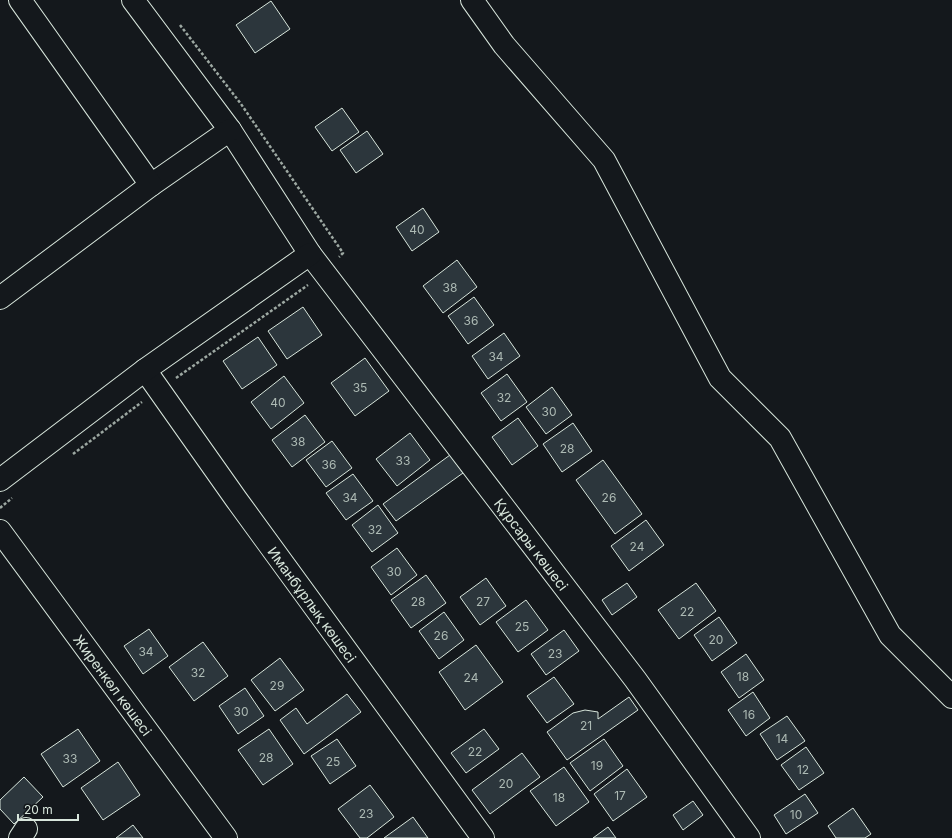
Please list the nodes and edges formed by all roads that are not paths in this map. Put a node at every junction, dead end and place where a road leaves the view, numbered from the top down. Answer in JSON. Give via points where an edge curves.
{"nodes":[{"id":1,"x":20,"y":0,"type":"edge"},
{"id":2,"x":133,"y":0,"type":"edge"},
{"id":3,"x":472,"y":0,"type":"edge"},
{"id":4,"x":230,"y":130,"type":"junction"},
{"id":5,"x":151,"y":185,"type":"junction"},
{"id":6,"x":310,"y":254,"type":"junction"},
{"id":7,"x":0,"y":298,"type":"edge"},
{"id":8,"x":145,"y":370,"type":"junction"},
{"id":9,"x":0,"y":480,"type":"edge"},
{"id":10,"x":0,"y":531,"type":"edge"},
{"id":11,"x":952,"y":697,"type":"edge"},
{"id":12,"x":226,"y":838,"type":"edge"},
{"id":13,"x":483,"y":838,"type":"edge"},
{"id":14,"x":749,"y":838,"type":"edge"}],
"edges":[{"from":1,"to":5,"type":"street"},
{"from":2,"to":4,"type":"street","name":"Құрсары көшесі"},
{"from":3,"to":11,"type":"street","via":[[504,45],[604,160],[720,378],[780,438],[890,635]]},
{"from":4,"to":5,"type":"street"},
{"from":4,"to":6,"type":"street","name":"Құрсары көшесі"},
{"from":5,"to":7,"type":"street"},
{"from":6,"to":8,"type":"street"},
{"from":6,"to":14,"type":"street","name":"Құрсары көшесі","via":[[631,673]]},
{"from":8,"to":9,"type":"street"},
{"from":8,"to":13,"type":"street","name":"Иманбұрлық көшесі"},
{"from":10,"to":12,"type":"street","name":"Жиренкөл көшесі"}]}
